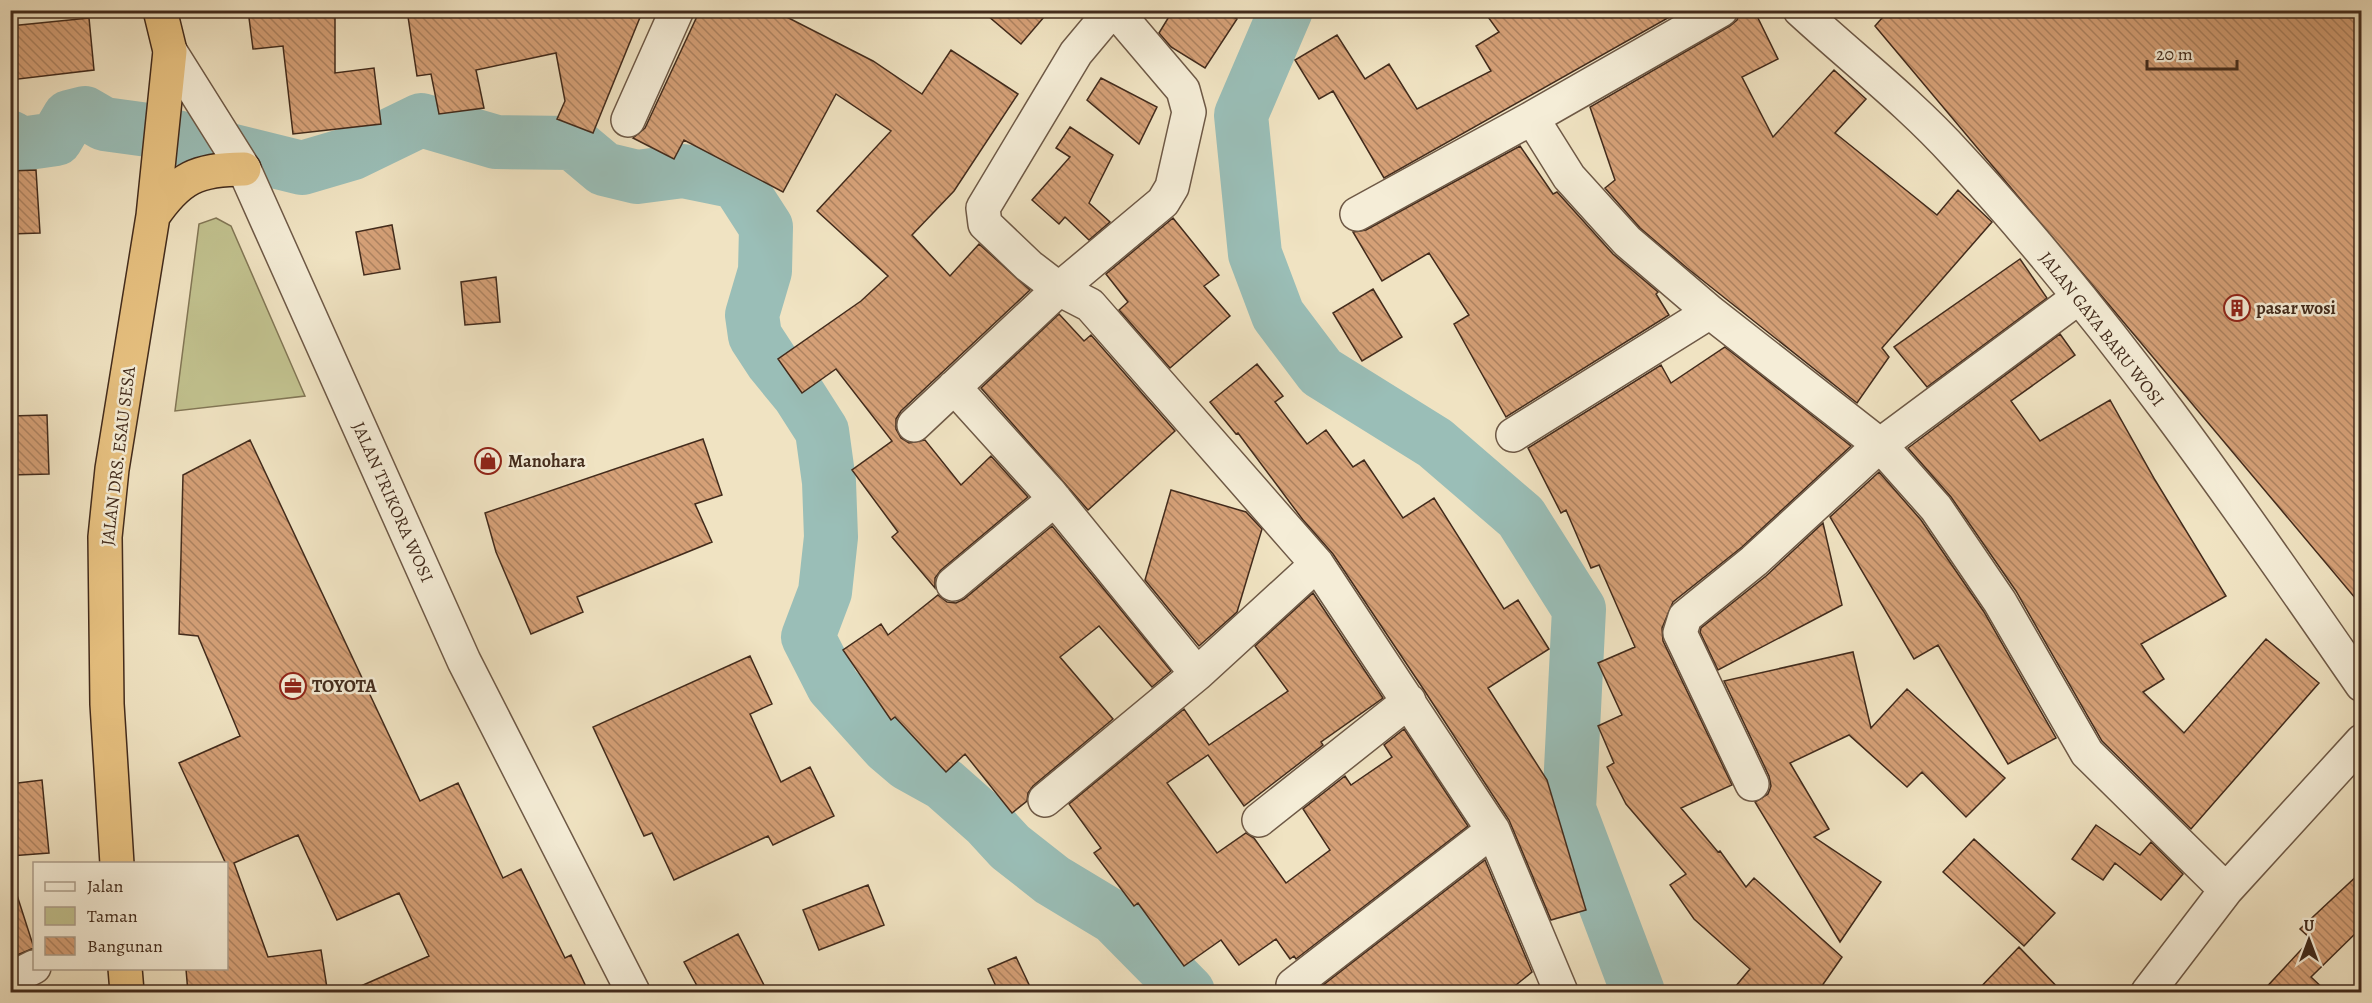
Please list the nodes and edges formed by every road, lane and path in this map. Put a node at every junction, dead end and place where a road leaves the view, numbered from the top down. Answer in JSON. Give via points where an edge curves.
{"nodes":[{"id":1,"x":160,"y":10,"type":"edge"},
{"id":2,"x":677,"y":10,"type":"edge"},
{"id":3,"x":1113,"y":10,"type":"edge"},
{"id":4,"x":1721,"y":10,"type":"edge"},
{"id":5,"x":1800,"y":10,"type":"edge"},
{"id":6,"x":170,"y":51,"type":"junction"},
{"id":7,"x":1532,"y":118,"type":"junction"},
{"id":8,"x":628,"y":120,"type":"dead end"},
{"id":9,"x":244,"y":169,"type":"junction"},
{"id":10,"x":1357,"y":214,"type":"dead end"},
{"id":11,"x":153,"y":216,"type":"junction"},
{"id":12,"x":1059,"y":289,"type":"junction"},
{"id":13,"x":2079,"y":297,"type":"junction"},
{"id":14,"x":1710,"y":312,"type":"junction"},
{"id":15,"x":954,"y":387,"type":"junction"},
{"id":16,"x":914,"y":425,"type":"dead end"},
{"id":17,"x":1513,"y":435,"type":"dead end"},
{"id":18,"x":1880,"y":445,"type":"junction"},
{"id":19,"x":1055,"y":499,"type":"junction"},
{"id":20,"x":1317,"y":564,"type":"junction"},
{"id":21,"x":953,"y":584,"type":"dead end"},
{"id":22,"x":1197,"y":674,"type":"junction"},
{"id":23,"x":2361,"y":685,"type":"edge"},
{"id":24,"x":1409,"y":701,"type":"junction"},
{"id":25,"x":2361,"y":741,"type":"edge"},
{"id":26,"x":1752,"y":784,"type":"dead end"},
{"id":27,"x":1045,"y":800,"type":"dead end"},
{"id":28,"x":1259,"y":819,"type":"dead end"},
{"id":29,"x":1493,"y":830,"type":"junction"},
{"id":30,"x":117,"y":862,"type":"edge"},
{"id":31,"x":2226,"y":890,"type":"junction"},
{"id":32,"x":33,"y":967,"type":"edge"},
{"id":33,"x":125,"y":970,"type":"edge"},
{"id":34,"x":10,"y":978,"type":"edge"},
{"id":35,"x":1293,"y":985,"type":"dead end"},
{"id":36,"x":127,"y":993,"type":"edge"},
{"id":37,"x":633,"y":993,"type":"edge"},
{"id":38,"x":1561,"y":993,"type":"edge"},
{"id":39,"x":2148,"y":993,"type":"edge"}],
"edges":[{"from":1,"to":6,"type":"highway","name":"JALAN TRIKORA WOSI"},
{"from":2,"to":8,"type":"street"},
{"from":3,"to":12,"type":"street","via":[[1076,53],[983,208],[985,224],[1029,267]]},
{"from":3,"to":12,"type":"street","via":[[1182,90],[1189,112],[1168,195]]},
{"from":4,"to":7,"type":"street"},
{"from":5,"to":13,"type":"street","name":"JALAN GAYA BARU WOSI","via":[[1937,134]]},
{"from":6,"to":9,"type":"street","name":"JALAN TRIKORA WOSI"},
{"from":6,"to":11,"type":"highway","name":"JALAN DRS. ESAU SESA"},
{"from":7,"to":10,"type":"street"},
{"from":7,"to":14,"type":"street","via":[[1569,177],[1627,241]]},
{"from":9,"to":11,"type":"highway","via":[[222,169],[188,178],[170,193]]},
{"from":9,"to":37,"type":"street","name":"JALAN TRIKORA WOSI","via":[[464,661]]},
{"from":11,"to":30,"type":"highway","name":"JALAN DRS. ESAU SESA","via":[[112,469],[105,537],[107,704]]},
{"from":12,"to":15,"type":"street"},
{"from":12,"to":20,"type":"street","via":[[1090,305]]},
{"from":13,"to":18,"type":"street"},
{"from":13,"to":23,"type":"street","name":"JALAN GAYA BARU WOSI","via":[[2160,401]]},
{"from":14,"to":17,"type":"street"},
{"from":14,"to":18,"type":"street"},
{"from":15,"to":16,"type":"street"},
{"from":15,"to":19,"type":"street"},
{"from":18,"to":26,"type":"street","via":[[1754,561],[1685,617],[1680,626]]},
{"from":18,"to":31,"type":"street","via":[[1936,508],[2000,602],[2087,753]]},
{"from":19,"to":21,"type":"street"},
{"from":19,"to":22,"type":"street"},
{"from":20,"to":22,"type":"street"},
{"from":20,"to":24,"type":"street"},
{"from":22,"to":27,"type":"street"},
{"from":24,"to":28,"type":"street"},
{"from":24,"to":29,"type":"street"},
{"from":25,"to":31,"type":"street"},
{"from":29,"to":35,"type":"street"},
{"from":29,"to":38,"type":"street"},
{"from":31,"to":39,"type":"street"},
{"from":32,"to":34,"type":"street"},
{"from":33,"to":36,"type":"highway"}]}
